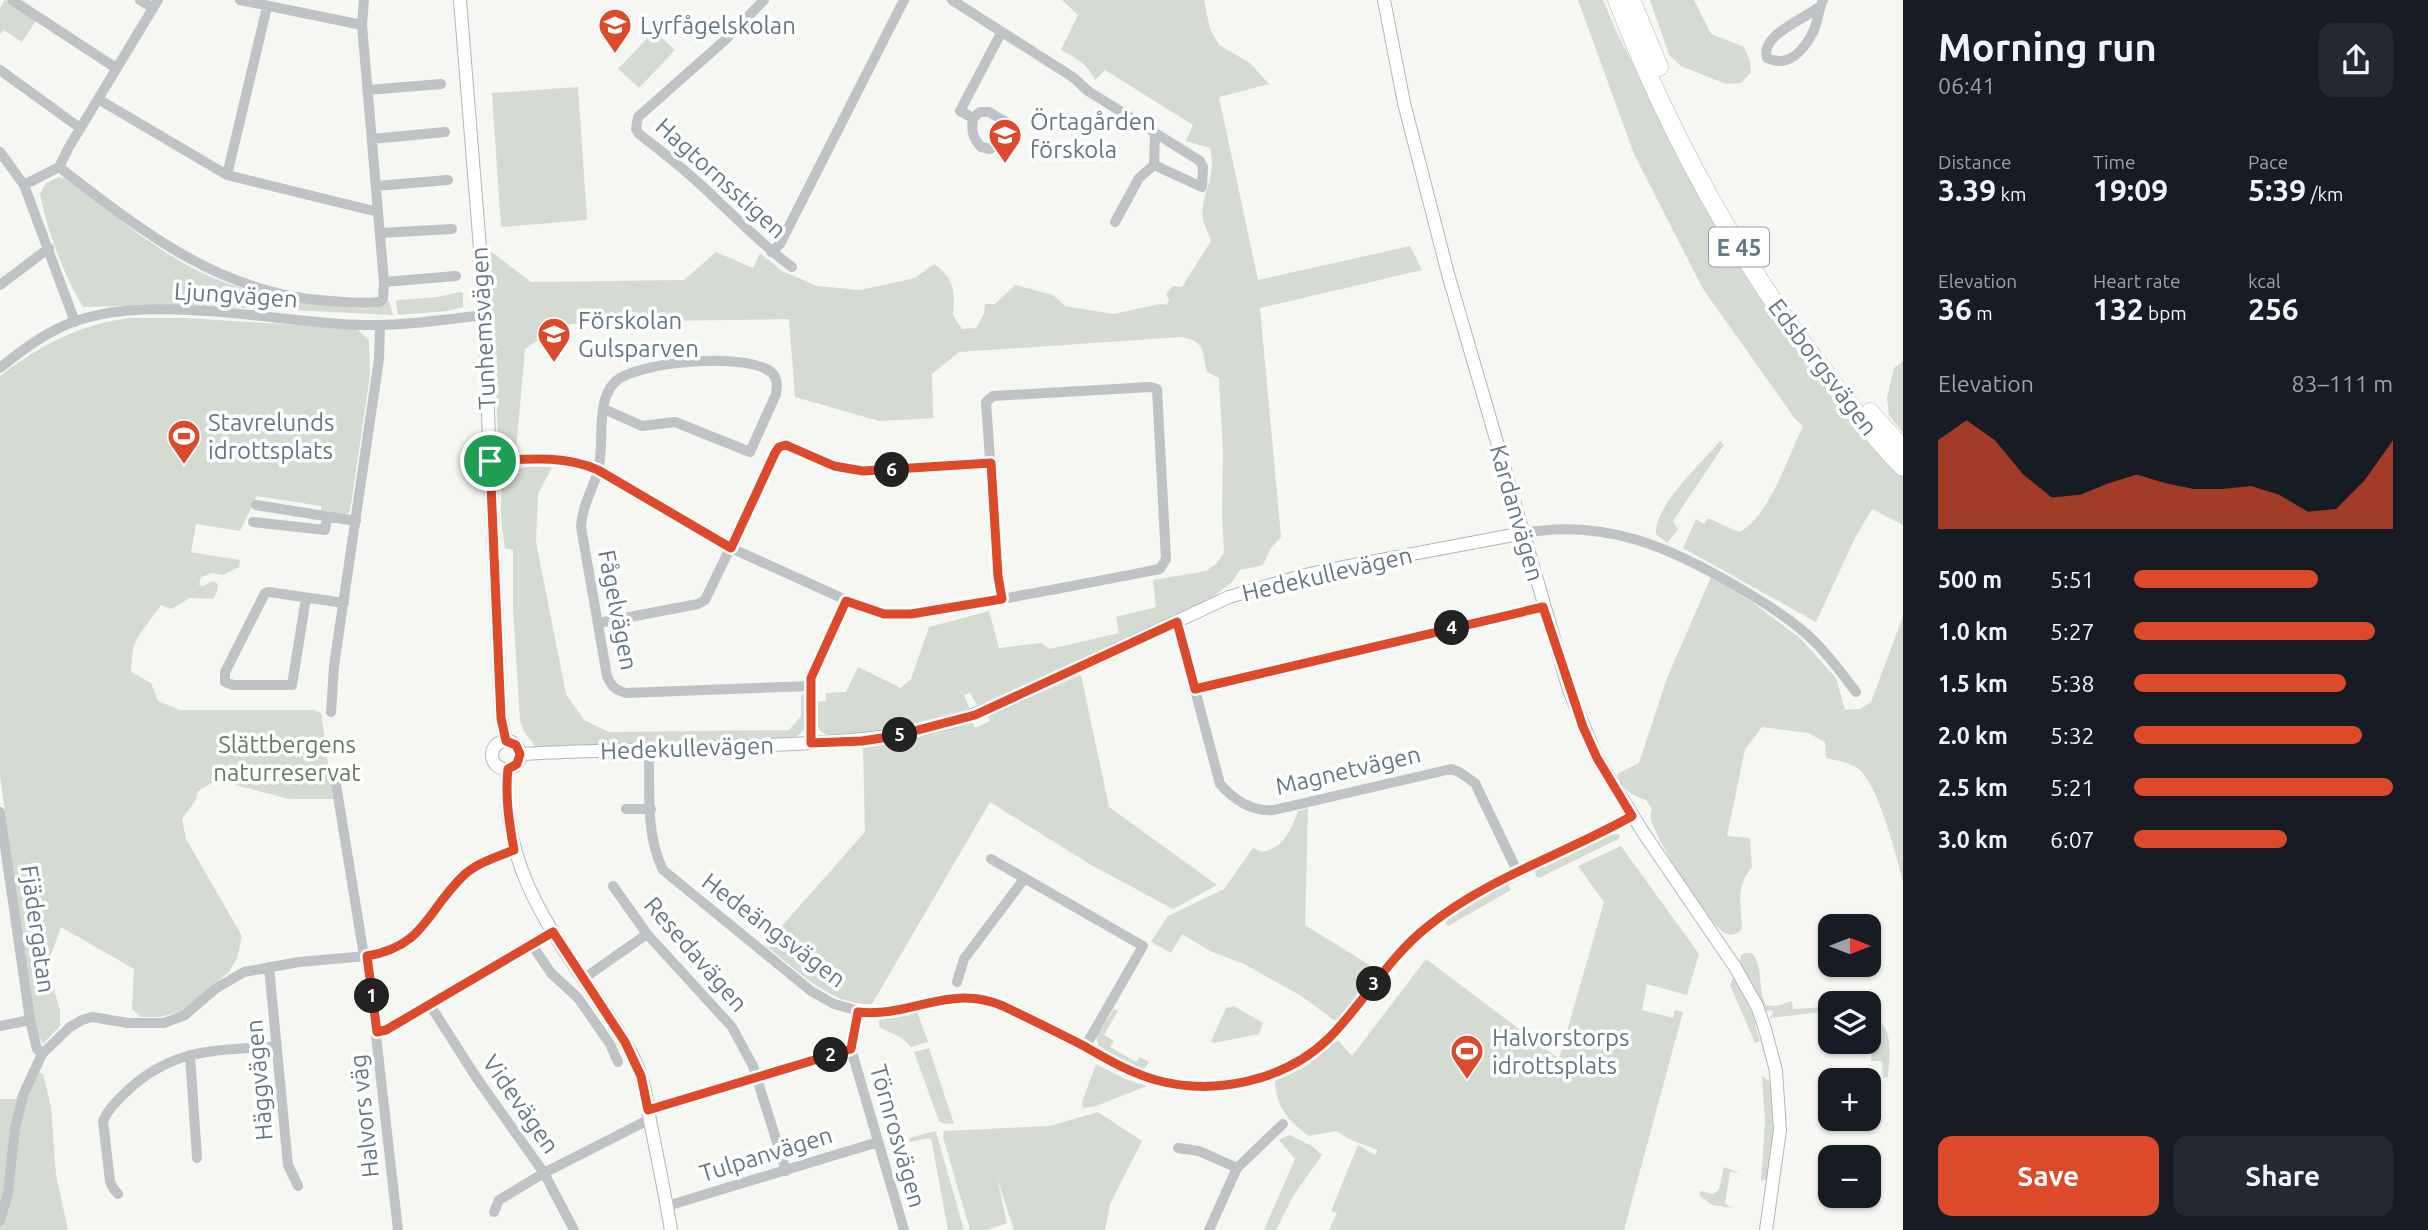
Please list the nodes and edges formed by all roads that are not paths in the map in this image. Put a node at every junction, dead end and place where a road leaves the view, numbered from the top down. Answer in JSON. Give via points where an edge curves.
{"nodes":[{"id":1,"x":140,"y":0,"type":"edge"},
{"id":2,"x":240,"y":0,"type":"edge"},
{"id":3,"x":363,"y":0,"type":"edge"},
{"id":4,"x":460,"y":0,"type":"edge"},
{"id":5,"x":764,"y":0,"type":"edge"},
{"id":6,"x":904,"y":0,"type":"edge"},
{"id":7,"x":952,"y":0,"type":"edge"},
{"id":8,"x":1384,"y":0,"type":"edge"},
{"id":9,"x":1617,"y":0,"type":"edge"},
{"id":10,"x":1631,"y":0,"type":"edge"},
{"id":11,"x":14,"y":2,"type":"edge"},
{"id":12,"x":1821,"y":3,"type":"edge"},
{"id":13,"x":156,"y":4,"type":"edge"},
{"id":14,"x":267,"y":7,"type":"junction"},
{"id":15,"x":362,"y":25,"type":"junction"},
{"id":16,"x":1001,"y":33,"type":"junction"},
{"id":17,"x":116,"y":68,"type":"junction"},
{"id":18,"x":0,"y":70,"type":"edge"},
{"id":19,"x":441,"y":84,"type":"dead end"},
{"id":20,"x":368,"y":90,"type":"junction"},
{"id":21,"x":98,"y":99,"type":"junction"},
{"id":22,"x":974,"y":118,"type":"dead end"},
{"id":23,"x":80,"y":128,"type":"junction"},
{"id":24,"x":445,"y":132,"type":"dead end"},
{"id":25,"x":1155,"y":133,"type":"junction"},
{"id":26,"x":372,"y":139,"type":"junction"},
{"id":27,"x":0,"y":152,"type":"edge"},
{"id":28,"x":1154,"y":165,"type":"junction"},
{"id":29,"x":59,"y":167,"type":"junction"},
{"id":30,"x":227,"y":175,"type":"junction"},
{"id":31,"x":448,"y":180,"type":"dead end"},
{"id":32,"x":24,"y":185,"type":"junction"},
{"id":33,"x":376,"y":186,"type":"junction"},
{"id":34,"x":378,"y":212,"type":"junction"},
{"id":35,"x":1115,"y":222,"type":"dead end"},
{"id":36,"x":452,"y":229,"type":"dead end"},
{"id":37,"x":380,"y":233,"type":"junction"},
{"id":38,"x":49,"y":248,"type":"junction"},
{"id":39,"x":771,"y":252,"type":"junction"},
{"id":40,"x":792,"y":267,"type":"dead end"},
{"id":41,"x":456,"y":276,"type":"dead end"},
{"id":42,"x":1,"y":281,"type":"edge"},
{"id":43,"x":384,"y":282,"type":"junction"},
{"id":44,"x":483,"y":315,"type":"junction"},
{"id":45,"x":75,"y":322,"type":"junction"},
{"id":46,"x":380,"y":325,"type":"junction"},
{"id":47,"x":0,"y":368,"type":"edge"},
{"id":48,"x":604,"y":409,"type":"junction"},
{"id":49,"x":1902,"y":448,"type":"edge"},
{"id":50,"x":490,"y":461,"type":"junction"},
{"id":51,"x":991,"y":463,"type":"junction"},
{"id":52,"x":1903,"y":467,"type":"edge"},
{"id":53,"x":598,"y":470,"type":"junction"},
{"id":54,"x":256,"y":505,"type":"dead end"},
{"id":55,"x":327,"y":517,"type":"junction"},
{"id":56,"x":356,"y":520,"type":"junction"},
{"id":57,"x":253,"y":522,"type":"dead end"},
{"id":58,"x":1524,"y":533,"type":"junction"},
{"id":59,"x":731,"y":548,"type":"junction"},
{"id":60,"x":306,"y":598,"type":"junction"},
{"id":61,"x":1002,"y":599,"type":"junction"},
{"id":62,"x":846,"y":601,"type":"junction"},
{"id":63,"x":344,"y":603,"type":"junction"},
{"id":64,"x":1543,"y":607,"type":"junction"},
{"id":65,"x":598,"y":622,"type":"junction"},
{"id":66,"x":1177,"y":622,"type":"junction"},
{"id":67,"x":810,"y":686,"type":"junction"},
{"id":68,"x":1195,"y":689,"type":"junction"},
{"id":69,"x":1856,"y":692,"type":"dead end"},
{"id":70,"x":331,"y":712,"type":"dead end"},
{"id":71,"x":506,"y":741,"type":"junction"},
{"id":72,"x":811,"y":743,"type":"junction"},
{"id":73,"x":649,"y":749,"type":"junction"},
{"id":74,"x":520,"y":754,"type":"junction"},
{"id":75,"x":508,"y":769,"type":"junction"},
{"id":76,"x":337,"y":784,"type":"dead end"},
{"id":77,"x":626,"y":809,"type":"dead end"},
{"id":78,"x":651,"y":809,"type":"junction"},
{"id":79,"x":0,"y":812,"type":"edge"},
{"id":80,"x":1632,"y":816,"type":"junction"},
{"id":81,"x":2,"y":844,"type":"edge"},
{"id":82,"x":514,"y":850,"type":"junction"},
{"id":83,"x":991,"y":859,"type":"dead end"},
{"id":84,"x":1518,"y":873,"type":"junction"},
{"id":85,"x":1024,"y":879,"type":"junction"},
{"id":86,"x":612,"y":886,"type":"dead end"},
{"id":87,"x":553,"y":932,"type":"junction"},
{"id":88,"x":647,"y":934,"type":"junction"},
{"id":89,"x":532,"y":945,"type":"junction"},
{"id":90,"x":366,"y":956,"type":"junction"},
{"id":91,"x":269,"y":967,"type":"junction"},
{"id":92,"x":583,"y":979,"type":"junction"},
{"id":93,"x":957,"y":982,"type":"dead end"},
{"id":94,"x":430,"y":1004,"type":"junction"},
{"id":95,"x":858,"y":1012,"type":"junction"},
{"id":96,"x":30,"y":1020,"type":"junction"},
{"id":97,"x":0,"y":1026,"type":"edge"},
{"id":98,"x":377,"y":1032,"type":"junction"},
{"id":99,"x":276,"y":1046,"type":"junction"},
{"id":100,"x":1084,"y":1047,"type":"junction"},
{"id":101,"x":851,"y":1049,"type":"junction"},
{"id":102,"x":42,"y":1054,"type":"junction"},
{"id":103,"x":190,"y":1055,"type":"junction"},
{"id":104,"x":618,"y":1062,"type":"dead end"},
{"id":105,"x":757,"y":1078,"type":"junction"},
{"id":106,"x":649,"y":1114,"type":"junction"},
{"id":107,"x":1283,"y":1124,"type":"dead end"},
{"id":108,"x":878,"y":1142,"type":"junction"},
{"id":109,"x":1178,"y":1149,"type":"dead end"},
{"id":110,"x":197,"y":1158,"type":"dead end"},
{"id":111,"x":1237,"y":1168,"type":"junction"},
{"id":112,"x":786,"y":1171,"type":"junction"},
{"id":113,"x":544,"y":1173,"type":"junction"},
{"id":114,"x":298,"y":1186,"type":"dead end"},
{"id":115,"x":118,"y":1194,"type":"dead end"},
{"id":116,"x":667,"y":1206,"type":"junction"},
{"id":117,"x":494,"y":1212,"type":"dead end"},
{"id":118,"x":0,"y":1221,"type":"edge"},
{"id":119,"x":398,"y":1230,"type":"edge"},
{"id":120,"x":574,"y":1230,"type":"edge"},
{"id":121,"x":671,"y":1230,"type":"edge"},
{"id":122,"x":904,"y":1230,"type":"edge"},
{"id":123,"x":1209,"y":1230,"type":"edge"},
{"id":124,"x":1766,"y":1230,"type":"edge"}],
"edges":[{"from":1,"to":13,"type":"street"},
{"from":2,"to":14,"type":"street"},
{"from":3,"to":15,"type":"street"},
{"from":4,"to":44,"type":"street","name":"Tunhemsvägen"},
{"from":5,"to":39,"type":"street","name":"Hagtornsstigen","via":[[638,117],[636,129]]},
{"from":6,"to":39,"type":"street"},
{"from":7,"to":16,"type":"street"},
{"from":8,"to":58,"type":"street","name":"Kardanvägen","via":[[1424,186]]},
{"from":9,"to":52,"type":"highway","name":"Edsborgsvägen","number":"E 45","via":[[1689,157],[1757,277],[1806,348]]},
{"from":10,"to":49,"type":"highway","name":"Edsborgsvägen","number":"E 45","via":[[1734,218],[1839,376]]},
{"from":11,"to":17,"type":"street"},
{"from":12,"to":12,"type":"street","via":[[1769,40],[1767,58],[1776,63],[1794,55],[1813,33]]},
{"from":13,"to":17,"type":"street"},
{"from":14,"to":15,"type":"street"},
{"from":14,"to":30,"type":"street"},
{"from":15,"to":20,"type":"street"},
{"from":16,"to":22,"type":"street","via":[[960,111]]},
{"from":16,"to":25,"type":"street"},
{"from":17,"to":21,"type":"street"},
{"from":18,"to":23,"type":"street"},
{"from":19,"to":20,"type":"street"},
{"from":20,"to":26,"type":"street"},
{"from":21,"to":23,"type":"street"},
{"from":21,"to":30,"type":"street"},
{"from":23,"to":29,"type":"street"},
{"from":24,"to":26,"type":"street"},
{"from":25,"to":28,"type":"street"},
{"from":25,"to":28,"type":"street","via":[[1200,161],[1202,187]]},
{"from":26,"to":33,"type":"street"},
{"from":27,"to":32,"type":"street"},
{"from":28,"to":35,"type":"street","via":[[1139,178]]},
{"from":29,"to":32,"type":"street"},
{"from":29,"to":43,"type":"street","via":[[158,242],[223,275],[270,292],[373,303],[383,299]]},
{"from":30,"to":34,"type":"street"},
{"from":31,"to":33,"type":"street"},
{"from":32,"to":38,"type":"street"},
{"from":33,"to":34,"type":"street"},
{"from":34,"to":37,"type":"street"},
{"from":36,"to":37,"type":"street"},
{"from":37,"to":43,"type":"street"},
{"from":38,"to":42,"type":"street"},
{"from":38,"to":45,"type":"street"},
{"from":39,"to":40,"type":"street","name":"Hagtornsstigen"},
{"from":41,"to":43,"type":"street"},
{"from":44,"to":46,"type":"street","name":"Ljungvägen"},
{"from":44,"to":50,"type":"street","name":"Tunhemsvägen"},
{"from":45,"to":46,"type":"street","name":"Ljungvägen","via":[[99,314],[161,310]]},
{"from":45,"to":47,"type":"street","name":"Ljungvägen","via":[[56,329]]},
{"from":46,"to":56,"type":"street"},
{"from":48,"to":48,"type":"street","via":[[614,382],[627,374],[673,364],[753,365],[775,376],[777,385],[750,452],[676,422],[642,426]]},
{"from":48,"to":53,"type":"street","name":"Fågelvägen"},
{"from":50,"to":53,"type":"street","via":[[558,459]]},
{"from":50,"to":71,"type":"street","name":"Tunhemsvägen","via":[[501,718]]},
{"from":51,"to":59,"type":"street","via":[[863,471],[834,466],[792,447],[779,447]]},
{"from":51,"to":61,"type":"street"},
{"from":51,"to":61,"type":"street","via":[[986,402],[993,396],[1150,387],[1159,392],[1164,565]]},
{"from":53,"to":59,"type":"street"},
{"from":53,"to":65,"type":"street","name":"Fågelvägen","via":[[581,527]]},
{"from":54,"to":55,"type":"street"},
{"from":55,"to":56,"type":"street"},
{"from":55,"to":57,"type":"street","via":[[325,530]]},
{"from":56,"to":63,"type":"street"},
{"from":58,"to":64,"type":"street","name":"Kardanvägen"},
{"from":58,"to":66,"type":"street","name":"Hedekullevägen","via":[[1305,575],[1229,597]]},
{"from":58,"to":69,"type":"street","name":"Hedekullevägen","via":[[1599,531],[1673,552],[1765,603],[1804,632]]},
{"from":59,"to":62,"type":"street"},
{"from":59,"to":65,"type":"street","via":[[705,600],[698,604]]},
{"from":60,"to":60,"type":"street","via":[[265,593],[225,672],[225,682],[292,685]]},
{"from":60,"to":63,"type":"street"},
{"from":61,"to":62,"type":"street","via":[[911,614],[884,614]]},
{"from":62,"to":67,"type":"street"},
{"from":63,"to":70,"type":"street"},
{"from":64,"to":68,"type":"street"},
{"from":64,"to":80,"type":"street","name":"Kardanvägen","via":[[1583,727]]},
{"from":65,"to":67,"type":"street","name":"Fågelvägen","via":[[607,676],[618,691]]},
{"from":66,"to":68,"type":"street","name":"Magnetvägen"},
{"from":66,"to":72,"type":"street","name":"Hedekullevägen","via":[[975,715],[895,736]]},
{"from":67,"to":72,"type":"street"},
{"from":68,"to":84,"type":"street","name":"Magnetvägen","via":[[1220,784],[1240,802],[1254,809],[1274,810],[1451,769],[1475,783]]},
{"from":71,"to":74,"type":"street","via":[[516,745]]},
{"from":71,"to":75,"type":"street","via":[[496,745],[492,756],[497,766]]},
{"from":72,"to":73,"type":"street","name":"Hedekullevägen"},
{"from":73,"to":74,"type":"street","name":"Hedekullevägen"},
{"from":73,"to":78,"type":"street","name":"Hedeängsvägen"},
{"from":74,"to":75,"type":"street","via":[[517,764]]},
{"from":75,"to":82,"type":"street","via":[[505,796]]},
{"from":76,"to":90,"type":"street","name":"Halvors väg"},
{"from":77,"to":78,"type":"street"},
{"from":78,"to":95,"type":"street","name":"Hedeängsvägen","via":[[654,847],[663,870],[811,991]]},
{"from":79,"to":81,"type":"street","name":"Fjädergatan"},
{"from":80,"to":84,"type":"street","name":"Hedeängsvägen"},
{"from":80,"to":124,"type":"street","name":"Kardanvägen","via":[[1735,967],[1765,1029],[1776,1071],[1780,1130]]},
{"from":81,"to":96,"type":"street","name":"Fjädergatan"},
{"from":82,"to":87,"type":"street","via":[[527,887]]},
{"from":82,"to":90,"type":"street","via":[[467,872],[412,939],[393,951]]},
{"from":83,"to":85,"type":"street"},
{"from":84,"to":100,"type":"street","name":"Hedeängsvägen","via":[[1450,909],[1427,927],[1407,944],[1326,1040],[1276,1072],[1233,1084],[1192,1086],[1146,1077]]},
{"from":85,"to":93,"type":"street","via":[[964,959]]},
{"from":85,"to":100,"type":"street","via":[[1143,946]]},
{"from":86,"to":88,"type":"street","name":"Resedavägen"},
{"from":87,"to":89,"type":"street"},
{"from":87,"to":92,"type":"street"},
{"from":88,"to":92,"type":"street"},
{"from":88,"to":105,"type":"street","name":"Resedavägen","via":[[732,1027]]},
{"from":89,"to":94,"type":"street"},
{"from":89,"to":104,"type":"street","via":[[551,973],[578,998]]},
{"from":90,"to":91,"type":"street"},
{"from":90,"to":98,"type":"street","name":"Halvors väg"},
{"from":91,"to":99,"type":"street","name":"Häggvägen"},
{"from":91,"to":102,"type":"street","via":[[233,977],[177,1020],[153,1024],[92,1017],[82,1020]]},
{"from":92,"to":106,"type":"street","via":[[636,1061]]},
{"from":94,"to":98,"type":"street"},
{"from":94,"to":113,"type":"street","name":"Videvägen"},
{"from":95,"to":100,"type":"street","name":"Hedeängsvägen","via":[[974,998],[1003,1006]]},
{"from":95,"to":101,"type":"street","name":"Törnrosvägen"},
{"from":96,"to":97,"type":"street","name":"Fjädergatan"},
{"from":96,"to":102,"type":"street","name":"Fjädergatan"},
{"from":98,"to":119,"type":"street","name":"Halvors väg"},
{"from":99,"to":103,"type":"street"},
{"from":99,"to":114,"type":"street","name":"Häggvägen","via":[[288,1165]]},
{"from":101,"to":105,"type":"street"},
{"from":101,"to":108,"type":"street","name":"Törnrosvägen"},
{"from":102,"to":118,"type":"street","via":[[24,1093],[15,1128]]},
{"from":103,"to":110,"type":"street"},
{"from":103,"to":115,"type":"street","via":[[152,1070],[106,1113],[110,1181]]},
{"from":105,"to":106,"type":"street"},
{"from":105,"to":112,"type":"street","name":"Resedavägen"},
{"from":106,"to":113,"type":"street"},
{"from":106,"to":116,"type":"street"},
{"from":107,"to":111,"type":"street"},
{"from":108,"to":112,"type":"street","name":"Tulpanvägen"},
{"from":108,"to":122,"type":"street","name":"Törnrosvägen"},
{"from":109,"to":111,"type":"street","via":[[1199,1151]]},
{"from":111,"to":123,"type":"street"},
{"from":112,"to":116,"type":"street","name":"Tulpanvägen"},
{"from":113,"to":117,"type":"street","via":[[499,1200]]},
{"from":113,"to":120,"type":"street","name":"Videvägen"},
{"from":116,"to":121,"type":"street"}]}
